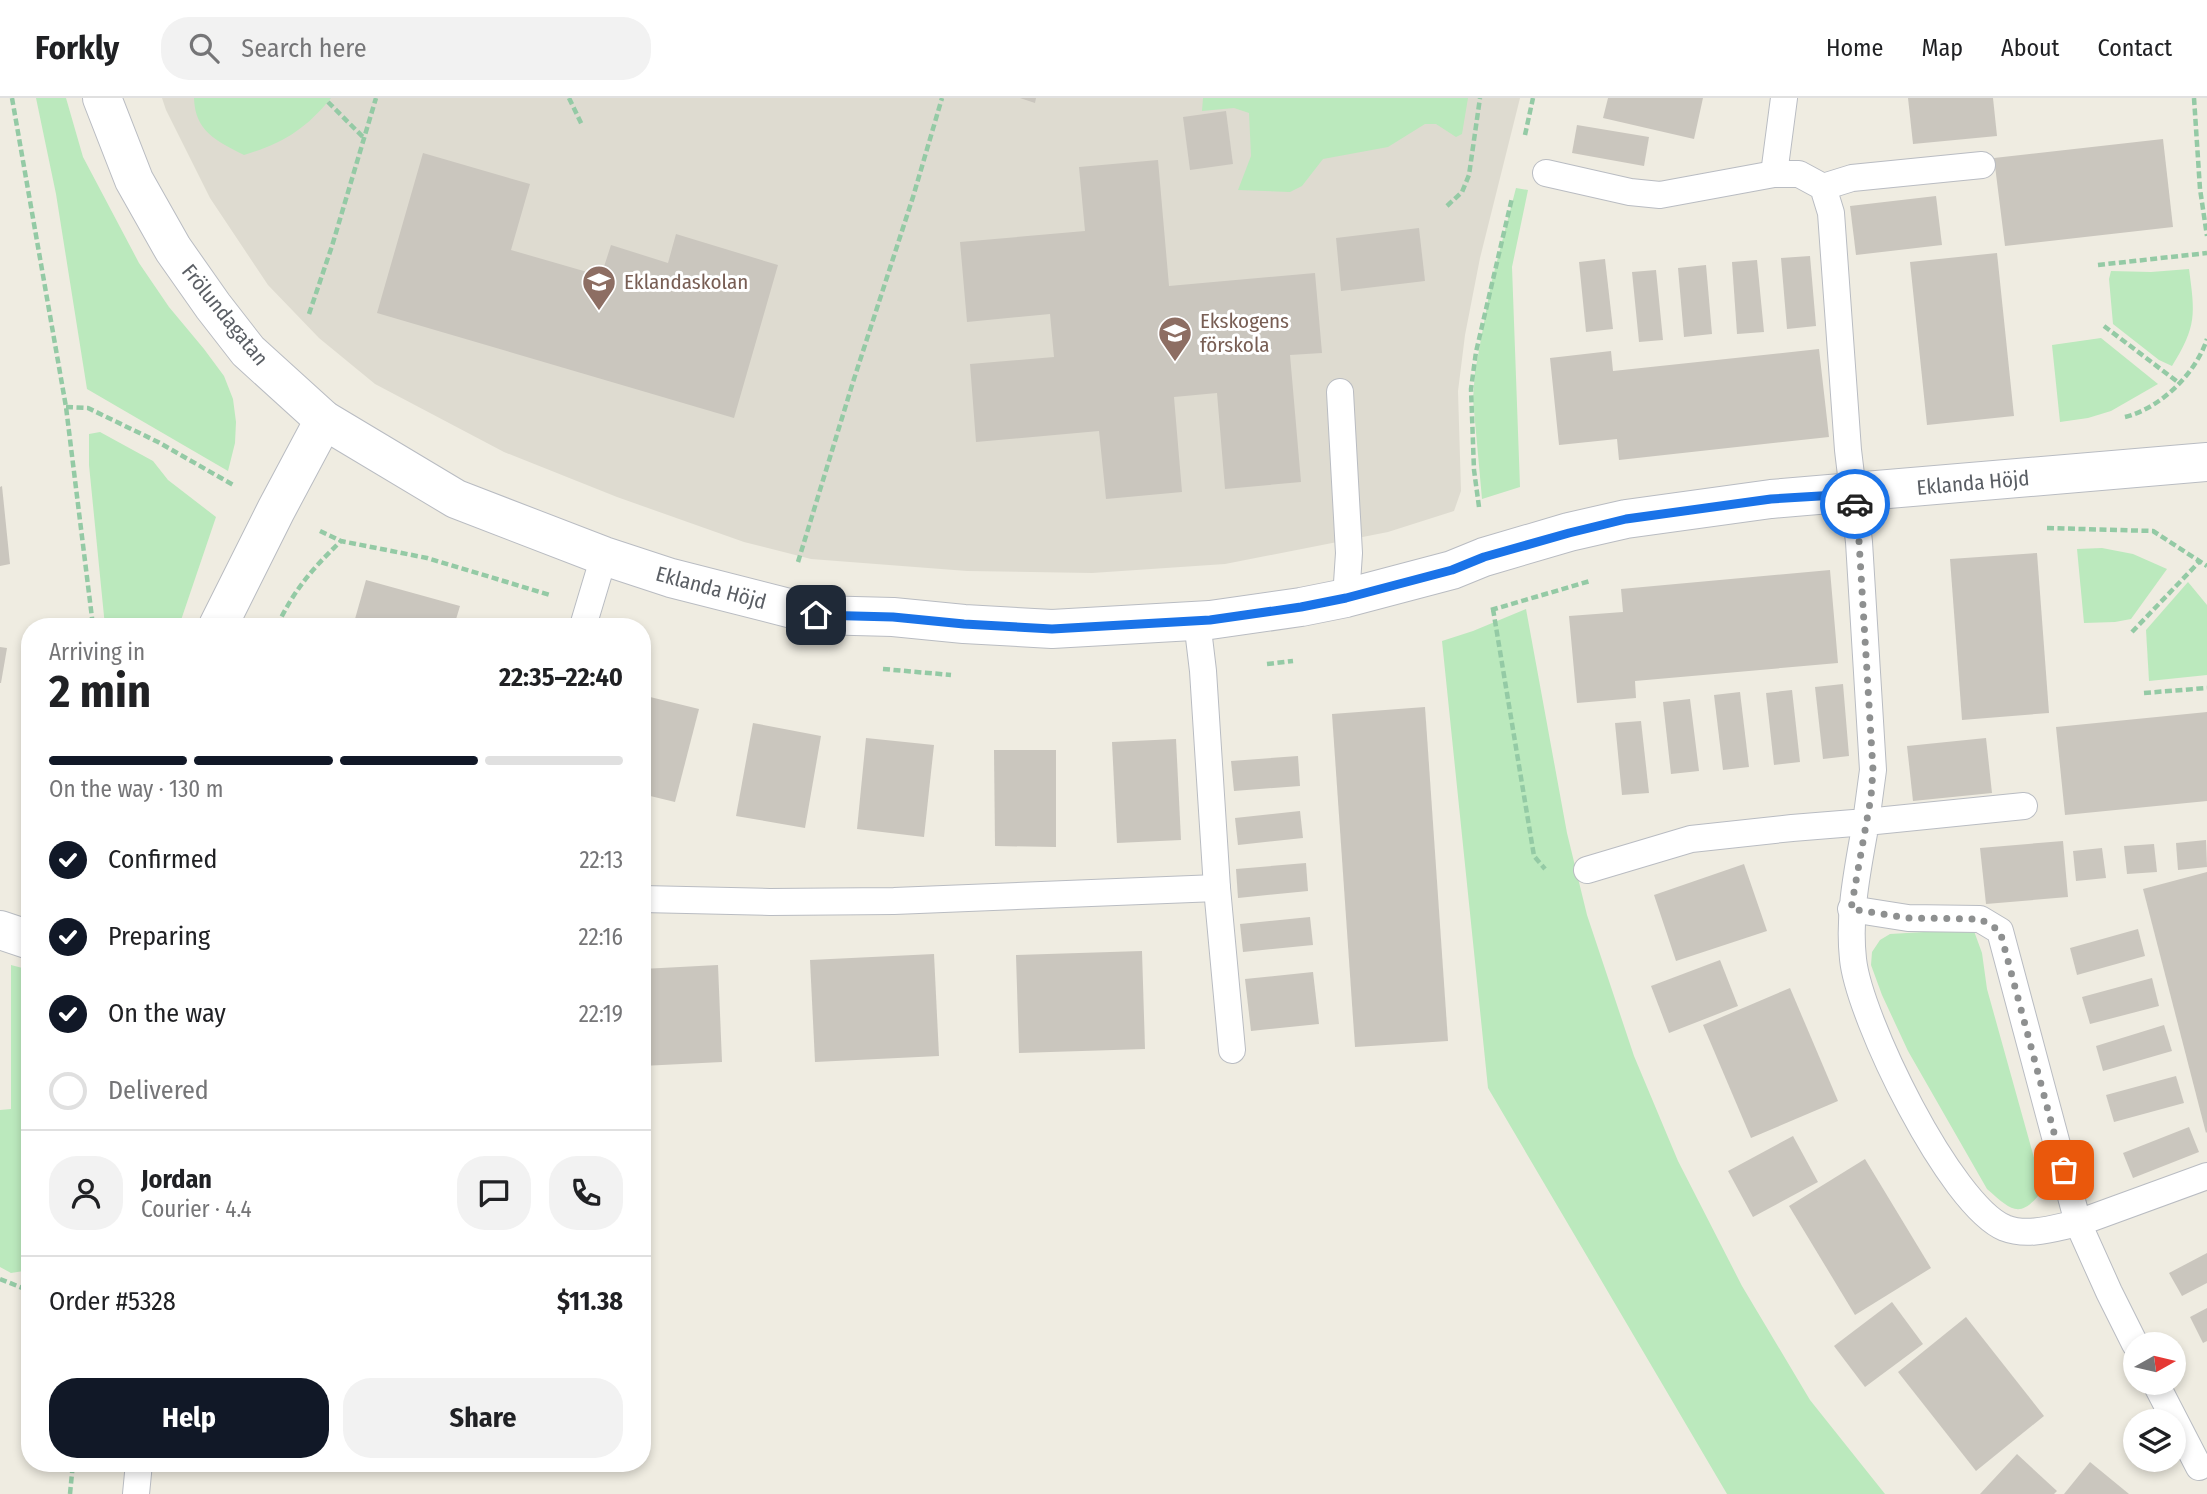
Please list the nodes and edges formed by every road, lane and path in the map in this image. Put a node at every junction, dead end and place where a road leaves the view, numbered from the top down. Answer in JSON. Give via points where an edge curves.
{"nodes":[{"id":1,"x":12,"y":98,"type":"edge"},
{"id":2,"x":102,"y":98,"type":"edge"},
{"id":3,"x":376,"y":98,"type":"edge"},
{"id":4,"x":569,"y":98,"type":"edge"},
{"id":5,"x":942,"y":98,"type":"edge"},
{"id":6,"x":1480,"y":98,"type":"edge"},
{"id":7,"x":1533,"y":98,"type":"edge"},
{"id":8,"x":1784,"y":98,"type":"edge"},
{"id":9,"x":2193,"y":98,"type":"edge"},
{"id":10,"x":328,"y":102,"type":"dead end"},
{"id":11,"x":582,"y":125,"type":"dead end"},
{"id":12,"x":364,"y":138,"type":"junction"},
{"id":13,"x":1525,"y":138,"type":"dead end"},
{"id":14,"x":1982,"y":165,"type":"dead end"},
{"id":15,"x":1546,"y":173,"type":"dead end"},
{"id":16,"x":1774,"y":174,"type":"junction"},
{"id":17,"x":1823,"y":187,"type":"junction"},
{"id":18,"x":1514,"y":189,"type":"dead end"},
{"id":19,"x":1447,"y":206,"type":"dead end"},
{"id":20,"x":2207,"y":236,"type":"edge"},
{"id":21,"x":2207,"y":253,"type":"edge"},
{"id":22,"x":2098,"y":265,"type":"dead end"},
{"id":23,"x":309,"y":314,"type":"dead end"},
{"id":24,"x":2104,"y":326,"type":"dead end"},
{"id":25,"x":2207,"y":339,"type":"edge"},
{"id":26,"x":2179,"y":383,"type":"junction"},
{"id":27,"x":1340,"y":392,"type":"dead end"},
{"id":28,"x":66,"y":408,"type":"junction"},
{"id":29,"x":2123,"y":418,"type":"dead end"},
{"id":30,"x":324,"y":420,"type":"junction"},
{"id":31,"x":2207,"y":462,"type":"edge"},
{"id":32,"x":1853,"y":494,"type":"junction"},
{"id":33,"x":1491,"y":506,"type":"dead end"},
{"id":34,"x":276,"y":510,"type":"junction"},
{"id":35,"x":341,"y":541,"type":"dead end"},
{"id":36,"x":604,"y":556,"type":"junction"},
{"id":37,"x":1484,"y":557,"type":"junction"},
{"id":38,"x":2200,"y":561,"type":"dead end"},
{"id":39,"x":804,"y":567,"type":"dead end"},
{"id":40,"x":1346,"y":598,"type":"junction"},
{"id":41,"x":92,"y":618,"type":"edge"},
{"id":42,"x":222,"y":618,"type":"edge"},
{"id":43,"x":280,"y":618,"type":"edge"},
{"id":44,"x":585,"y":618,"type":"edge"},
{"id":45,"x":1197,"y":621,"type":"junction"},
{"id":46,"x":2132,"y":632,"type":"dead end"},
{"id":47,"x":2207,"y":688,"type":"edge"},
{"id":48,"x":2144,"y":692,"type":"dead end"},
{"id":49,"x":2024,"y":806,"type":"dead end"},
{"id":50,"x":1866,"y":822,"type":"junction"},
{"id":51,"x":1587,"y":870,"type":"joint"},
{"id":52,"x":1217,"y":888,"type":"junction"},
{"id":53,"x":651,"y":899,"type":"edge"},
{"id":54,"x":1851,"y":909,"type":"junction"},
{"id":55,"x":0,"y":930,"type":"edge"},
{"id":56,"x":21,"y":937,"type":"edge"},
{"id":57,"x":1232,"y":1050,"type":"dead end"},
{"id":58,"x":2207,"y":1175,"type":"edge"},
{"id":59,"x":2078,"y":1223,"type":"junction"},
{"id":60,"x":0,"y":1279,"type":"edge"},
{"id":61,"x":21,"y":1287,"type":"edge"},
{"id":62,"x":2130,"y":1332,"type":"edge"},
{"id":63,"x":2162,"y":1395,"type":"edge"},
{"id":64,"x":2199,"y":1467,"type":"dead end"},
{"id":65,"x":72,"y":1472,"type":"edge"},
{"id":66,"x":138,"y":1472,"type":"edge"},
{"id":67,"x":70,"y":1494,"type":"edge"},
{"id":68,"x":136,"y":1494,"type":"edge"}],
"edges":[{"from":1,"to":28,"type":"path"},
{"from":2,"to":30,"type":"street","name":"Frölundagatan","via":[[134,180],[173,249],[248,351]]},
{"from":3,"to":12,"type":"path"},
{"from":4,"to":11,"type":"path"},
{"from":5,"to":39,"type":"path","via":[[796,565]]},
{"from":6,"to":19,"type":"path","via":[[1469,175],[1462,192]]},
{"from":7,"to":13,"type":"path"},
{"from":8,"to":16,"type":"lane"},
{"from":9,"to":20,"type":"path"},
{"from":10,"to":12,"type":"path"},
{"from":12,"to":23,"type":"path"},
{"from":14,"to":17,"type":"lane","via":[[1852,178]]},
{"from":15,"to":16,"type":"lane","via":[[1660,195]]},
{"from":16,"to":17,"type":"lane","via":[[1799,174]]},
{"from":17,"to":32,"type":"lane","via":[[1831,213]]},
{"from":18,"to":33,"type":"path","via":[[1471,389],[1480,510]]},
{"from":21,"to":22,"type":"path"},
{"from":24,"to":26,"type":"path"},
{"from":25,"to":26,"type":"path","via":[[2202,354]]},
{"from":26,"to":29,"type":"path","via":[[2158,401]]},
{"from":27,"to":40,"type":"lane","via":[[1349,553]]},
{"from":28,"to":34,"type":"path","via":[[88,408],[158,442]]},
{"from":28,"to":41,"type":"path"},
{"from":30,"to":34,"type":"street"},
{"from":30,"to":36,"type":"street","name":"Eklanda Höjd","via":[[456,499]]},
{"from":31,"to":32,"type":"street","name":"Eklanda Höjd"},
{"from":32,"to":37,"type":"street","name":"Eklanda Höjd","via":[[1771,499],[1626,519]]},
{"from":32,"to":50,"type":"lane","via":[[1873,770]]},
{"from":34,"to":42,"type":"street"},
{"from":35,"to":43,"type":"path","via":[[312,569]]},
{"from":36,"to":44,"type":"lane"},
{"from":36,"to":45,"type":"street","name":"Eklanda Höjd","via":[[816,615],[1052,629]]},
{"from":37,"to":40,"type":"street","name":"Eklanda Höjd"},
{"from":37,"to":51,"type":"path","via":[[1534,856],[1548,873]]},
{"from":38,"to":46,"type":"path"},
{"from":40,"to":45,"type":"street","name":"Eklanda Höjd"},
{"from":45,"to":52,"type":"lane"},
{"from":47,"to":48,"type":"path"},
{"from":49,"to":50,"type":"lane"},
{"from":50,"to":51,"type":"lane","via":[[1691,839]]},
{"from":50,"to":54,"type":"lane"},
{"from":52,"to":53,"type":"lane","via":[[894,901]]},
{"from":52,"to":57,"type":"lane"},
{"from":54,"to":59,"type":"lane","via":[[1853,963],[1886,1057],[1919,1124],[1961,1189],[1982,1213],[2005,1228],[2034,1233]]},
{"from":54,"to":59,"type":"lane","via":[[1908,918],[1980,919],[2000,931]]},
{"from":55,"to":56,"type":"street"},
{"from":58,"to":59,"type":"lane"},
{"from":59,"to":62,"type":"lane"},
{"from":60,"to":61,"type":"path"},
{"from":63,"to":64,"type":"lane"},
{"from":65,"to":67,"type":"path"},
{"from":66,"to":68,"type":"lane"}]}
